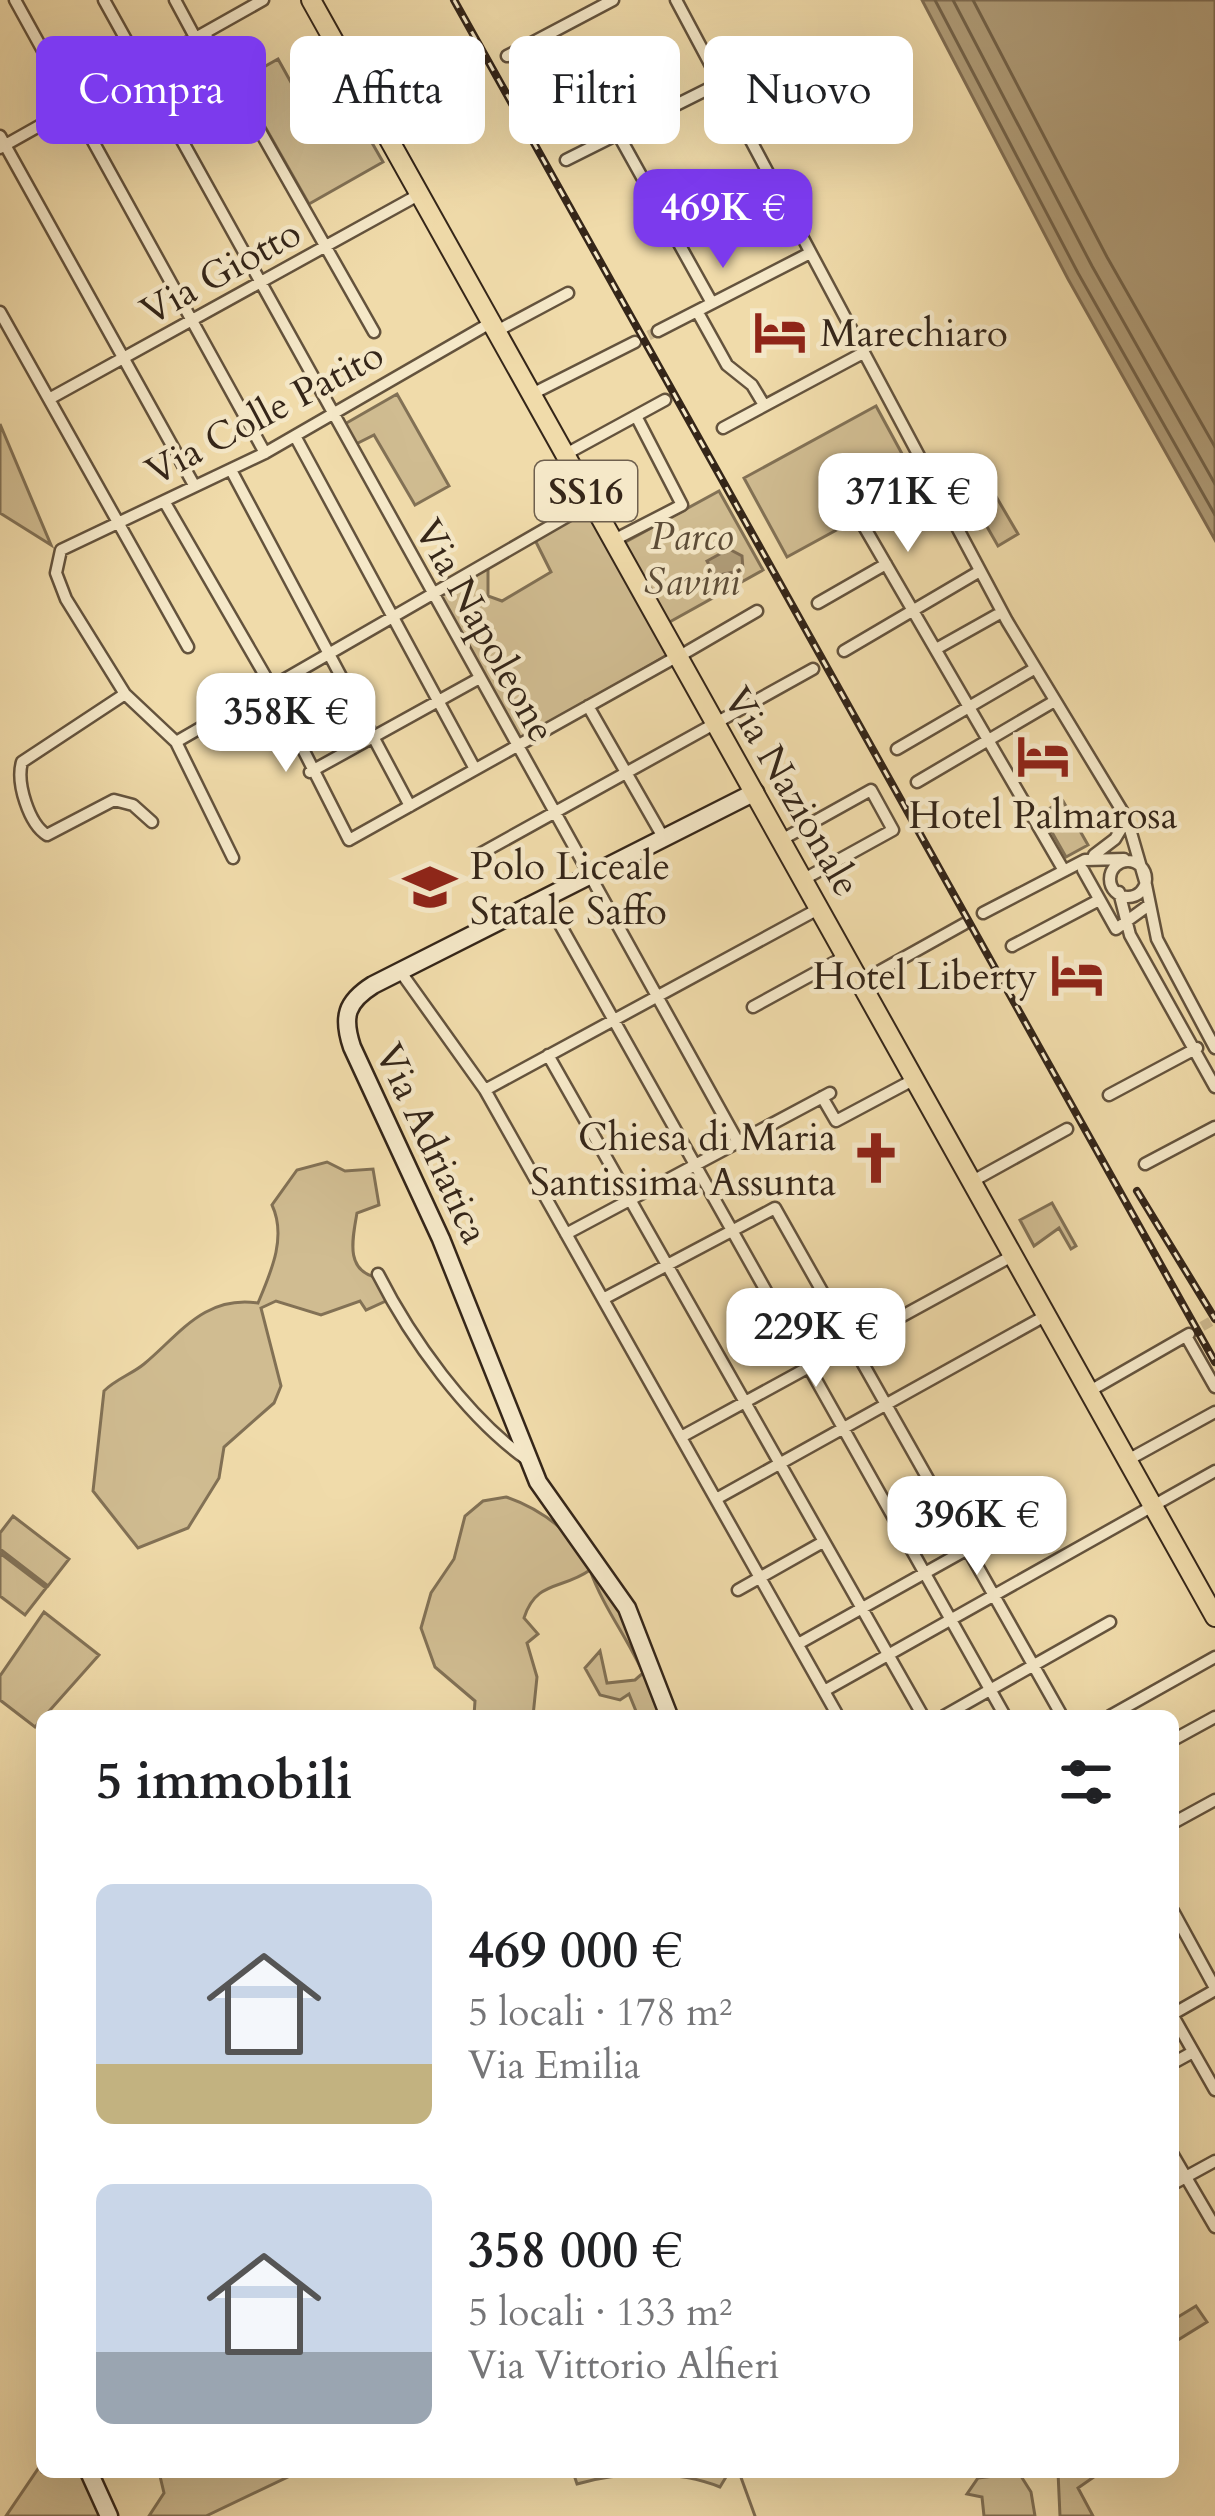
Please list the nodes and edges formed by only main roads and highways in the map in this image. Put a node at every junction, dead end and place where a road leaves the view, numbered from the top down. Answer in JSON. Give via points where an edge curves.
{"nodes":[{"id":1,"x":311,"y":0,"type":"edge"},
{"id":2,"x":755,"y":792,"type":"junction"},
{"id":3,"x":1215,"y":1617,"type":"edge"},
{"id":4,"x":667,"y":1710,"type":"edge"},
{"id":5,"x":91,"y":2478,"type":"edge"},
{"id":6,"x":109,"y":2516,"type":"edge"}],
"edges":[{"from":1,"to":2,"type":"main road","name":"Via Nazionale","number":"SS16"},
{"from":2,"to":3,"type":"main road","name":"Via Nazionale","number":"SS16"},
{"from":2,"to":4,"type":"main road","name":"Via Adriatica","via":[[400,971],[351,1002],[346,1015],[348,1036],[449,1257],[529,1461],[631,1615]]},
{"from":5,"to":6,"type":"main road"}]}
